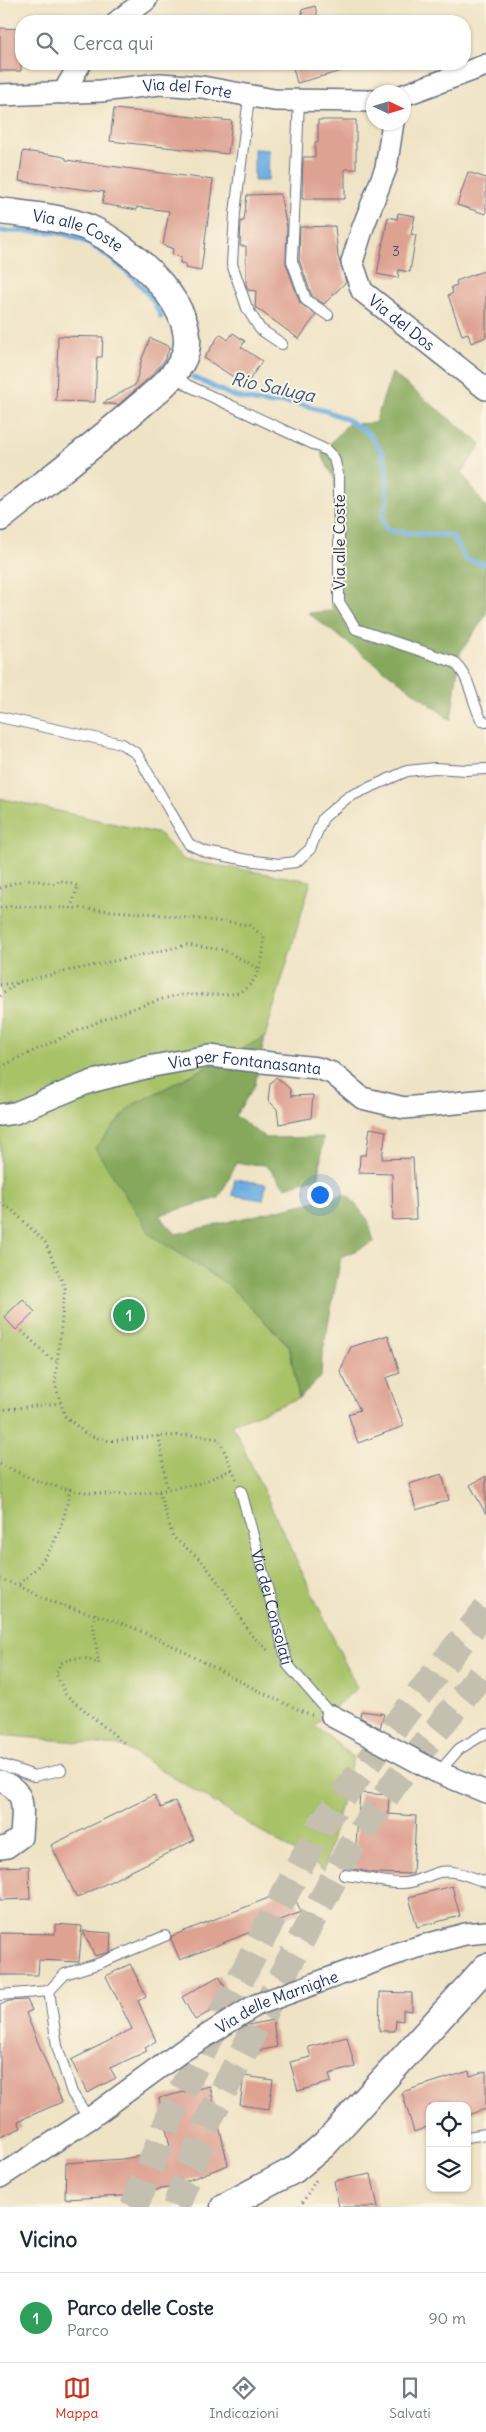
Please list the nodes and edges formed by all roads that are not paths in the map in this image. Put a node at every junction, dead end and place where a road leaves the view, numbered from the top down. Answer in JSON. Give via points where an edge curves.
{"nodes":[{"id":1,"x":146,"y":0,"type":"edge"},
{"id":2,"x":126,"y":15,"type":"edge"},
{"id":3,"x":486,"y":65,"type":"edge"},
{"id":4,"x":76,"y":70,"type":"edge"},
{"id":5,"x":411,"y":92,"type":"edge"},
{"id":6,"x":63,"y":93,"type":"junction"},
{"id":7,"x":0,"y":95,"type":"edge"},
{"id":8,"x":249,"y":97,"type":"junction"},
{"id":9,"x":299,"y":100,"type":"junction"},
{"id":10,"x":366,"y":101,"type":"edge"},
{"id":11,"x":392,"y":130,"type":"edge"},
{"id":12,"x":0,"y":211,"type":"edge"},
{"id":13,"x":328,"y":315,"type":"dead end"},
{"id":14,"x":282,"y":344,"type":"dead end"},
{"id":15,"x":174,"y":374,"type":"junction"},
{"id":16,"x":486,"y":389,"type":"edge"},
{"id":17,"x":0,"y":518,"type":"edge"},
{"id":18,"x":0,"y":717,"type":"edge"},
{"id":19,"x":486,"y":722,"type":"edge"},
{"id":20,"x":486,"y":768,"type":"edge"},
{"id":21,"x":486,"y":1100,"type":"edge"},
{"id":22,"x":0,"y":1115,"type":"edge"},
{"id":23,"x":241,"y":1491,"type":"road end"},
{"id":24,"x":332,"y":1716,"type":"joint"},
{"id":25,"x":486,"y":1733,"type":"edge"},
{"id":26,"x":0,"y":1764,"type":"edge"},
{"id":27,"x":61,"y":1770,"type":"dead end"},
{"id":28,"x":439,"y":1772,"type":"junction"},
{"id":29,"x":0,"y":1781,"type":"edge"},
{"id":30,"x":486,"y":1792,"type":"edge"},
{"id":31,"x":0,"y":1848,"type":"edge"},
{"id":32,"x":344,"y":1875,"type":"dead end"},
{"id":33,"x":486,"y":1882,"type":"edge"},
{"id":34,"x":486,"y":1932,"type":"edge"},
{"id":35,"x":165,"y":1936,"type":"dead end"},
{"id":36,"x":486,"y":1967,"type":"edge"},
{"id":37,"x":50,"y":1991,"type":"junction"},
{"id":38,"x":0,"y":1995,"type":"edge"},
{"id":39,"x":89,"y":2119,"type":"junction"},
{"id":40,"x":486,"y":2134,"type":"edge"},
{"id":41,"x":471,"y":2136,"type":"edge"},
{"id":42,"x":0,"y":2177,"type":"edge"},
{"id":43,"x":224,"y":2207,"type":"edge"}],
"edges":[{"from":1,"to":2,"type":"street"},
{"from":3,"to":5,"type":"street"},
{"from":4,"to":6,"type":"street"},
{"from":6,"to":7,"type":"street","name":"Via del Forte"},
{"from":6,"to":8,"type":"street","name":"Via del Forte","via":[[160,84],[202,87]]},
{"from":8,"to":9,"type":"street","name":"Via del Forte"},
{"from":8,"to":14,"type":"lane","via":[[232,264],[247,308],[260,329]]},
{"from":9,"to":10,"type":"street","name":"Via del Forte"},
{"from":9,"to":13,"type":"lane","via":[[292,261],[306,300]]},
{"from":11,"to":16,"type":"street","name":"Via del Dos","via":[[386,168],[352,262],[362,290]]},
{"from":12,"to":15,"type":"street","name":"Via alle Coste","via":[[71,222],[111,240],[134,256],[175,301],[183,322],[183,361]]},
{"from":15,"to":17,"type":"street","name":"Via alle Coste","via":[[112,430]]},
{"from":15,"to":19,"type":"lane","name":"Via alle Coste","via":[[187,386],[326,450],[334,458],[339,478],[339,602],[347,617],[356,629],[454,662],[465,672],[475,708],[482,721]]},
{"from":18,"to":20,"type":"lane","via":[[122,744],[137,754],[189,844],[206,852],[279,864],[296,862],[310,849],[323,818],[348,797],[407,771]]},
{"from":21,"to":22,"type":"street","name":"Via per Fontanasanta","via":[[404,1108],[362,1098],[332,1073],[317,1068],[209,1056],[90,1082]]},
{"from":23,"to":24,"type":"lane","name":"Via dei Consolati","via":[[288,1665]]},
{"from":24,"to":28,"type":"street","name":"Via dei Consolati"},
{"from":25,"to":28,"type":"lane","via":[[459,1749]]},
{"from":26,"to":27,"type":"lane","via":[[34,1776]]},
{"from":28,"to":30,"type":"street","name":"Via dei Consolati"},
{"from":29,"to":31,"type":"street","via":[[12,1785],[22,1798],[21,1837]]},
{"from":32,"to":33,"type":"lane","via":[[404,1883],[452,1872]]},
{"from":34,"to":39,"type":"street","name":"Via delle Marnighe","via":[[465,1934],[404,1951],[256,2005],[182,2050]]},
{"from":35,"to":37,"type":"lane","via":[[65,1974]]},
{"from":36,"to":43,"type":"street","via":[[324,2144],[294,2170]]},
{"from":37,"to":38,"type":"lane"},
{"from":37,"to":39,"type":"lane","via":[[57,2046],[72,2093]]},
{"from":39,"to":42,"type":"street","name":"Via delle Marnighe"},
{"from":40,"to":41,"type":"lane"}]}
